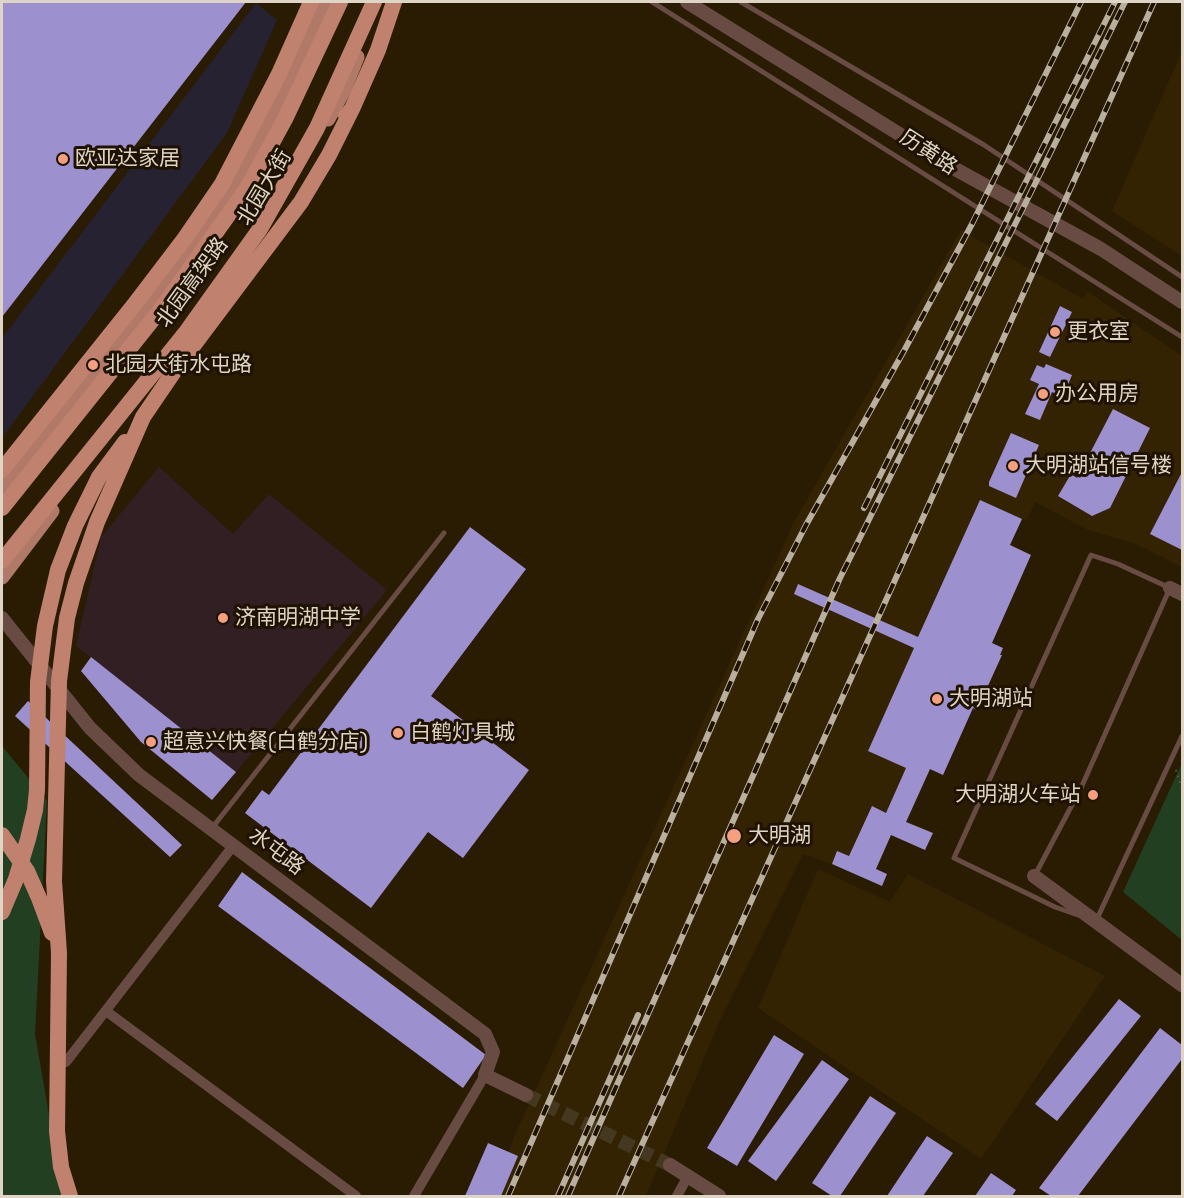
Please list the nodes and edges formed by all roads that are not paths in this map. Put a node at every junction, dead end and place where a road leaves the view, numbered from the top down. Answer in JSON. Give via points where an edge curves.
{"nodes":[{"id":1,"x":311,"y":2,"type":"edge"},
{"id":2,"x":324,"y":2,"type":"edge"},
{"id":3,"x":340,"y":2,"type":"edge"},
{"id":4,"x":376,"y":2,"type":"edge"},
{"id":5,"x":387,"y":2,"type":"edge"},
{"id":6,"x":394,"y":2,"type":"edge"},
{"id":7,"x":652,"y":2,"type":"edge"},
{"id":8,"x":687,"y":2,"type":"edge"},
{"id":9,"x":741,"y":2,"type":"edge"},
{"id":10,"x":378,"y":50,"type":"junction"},
{"id":11,"x":352,"y":109,"type":"junction"},
{"id":12,"x":261,"y":229,"type":"junction"},
{"id":13,"x":1182,"y":277,"type":"edge"},
{"id":14,"x":1182,"y":302,"type":"edge"},
{"id":15,"x":165,"y":304,"type":"junction"},
{"id":16,"x":1182,"y":338,"type":"edge"},
{"id":17,"x":54,"y":404,"type":"junction"},
{"id":18,"x":143,"y":417,"type":"junction"},
{"id":19,"x":2,"y":470,"type":"edge"},
{"id":20,"x":2,"y":490,"type":"edge"},
{"id":21,"x":2,"y":508,"type":"edge"},
{"id":22,"x":444,"y":533,"type":"dead end"},
{"id":23,"x":2,"y":561,"type":"edge"},
{"id":24,"x":2,"y":578,"type":"edge"},
{"id":25,"x":1176,"y":591,"type":"edge"},
{"id":26,"x":2,"y":618,"type":"edge"},
{"id":27,"x":1182,"y":736,"type":"edge"},
{"id":28,"x":211,"y":829,"type":"junction"},
{"id":29,"x":2,"y":835,"type":"edge"},
{"id":30,"x":233,"y":846,"type":"junction"},
{"id":31,"x":1034,"y":876,"type":"joint"},
{"id":32,"x":2,"y":912,"type":"edge"},
{"id":33,"x":1096,"y":921,"type":"junction"},
{"id":34,"x":59,"y":953,"type":"junction"},
{"id":35,"x":1182,"y":985,"type":"edge"},
{"id":36,"x":106,"y":1011,"type":"junction"},
{"id":37,"x":66,"y":1062,"type":"dead end"},
{"id":38,"x":485,"y":1075,"type":"junction"},
{"id":39,"x":526,"y":1095,"type":"tunnel mouth"},
{"id":40,"x":670,"y":1165,"type":"tunnel mouth"},
{"id":41,"x":688,"y":1176,"type":"junction"},
{"id":42,"x":70,"y":1197,"type":"edge"},
{"id":43,"x":356,"y":1197,"type":"edge"},
{"id":44,"x":414,"y":1197,"type":"edge"},
{"id":45,"x":677,"y":1197,"type":"edge"},
{"id":46,"x":719,"y":1197,"type":"edge"}],
"edges":[{"from":1,"to":17,"type":"highway","via":[[222,184],[185,238]]},
{"from":2,"to":20,"type":"main road","name":"北园大街","via":[[301,57],[234,185],[197,242]]},
{"from":3,"to":15,"type":"highway","name":"北园高架路","via":[[248,187]]},
{"from":4,"to":12,"type":"highway","name":"北园高架路","via":[[317,128]]},
{"from":4,"to":24,"type":"main road","name":"北园大街","via":[[345,90],[273,221]]},
{"from":5,"to":10,"type":"highway"},
{"from":6,"to":10,"type":"highway"},
{"from":7,"to":16,"type":"lane","name":"历黄路"},
{"from":8,"to":14,"type":"street","name":"历黄路","via":[[957,170],[1101,249]]},
{"from":9,"to":13,"type":"lane","name":"历黄路","via":[[984,145]]},
{"from":10,"to":11,"type":"highway"},
{"from":11,"to":12,"type":"highway"},
{"from":11,"to":18,"type":"highway","via":[[301,202]]},
{"from":12,"to":23,"type":"highway","name":"北园高架路","via":[[187,331]]},
{"from":15,"to":17,"type":"highway"},
{"from":15,"to":21,"type":"highway","name":"北园高架路"},
{"from":17,"to":19,"type":"highway"},
{"from":18,"to":32,"type":"highway","via":[[99,477],[58,570],[38,682],[34,810],[16,879]]},
{"from":18,"to":34,"type":"highway","via":[[82,559],[67,618],[59,681],[55,836]]},
{"from":22,"to":28,"type":"lane"},
{"from":25,"to":31,"type":"lane"},
{"from":25,"to":33,"type":"lane","via":[[1091,555],[954,858],[1055,907]]},
{"from":26,"to":28,"type":"street","name":"水屯路","via":[[90,728],[140,775]]},
{"from":27,"to":33,"type":"lane"},
{"from":28,"to":30,"type":"street","name":"水屯路"},
{"from":29,"to":34,"type":"highway","via":[[27,871]]},
{"from":30,"to":36,"type":"street"},
{"from":30,"to":38,"type":"street","name":"水屯路","via":[[485,1034],[493,1052]]},
{"from":31,"to":33,"type":"street"},
{"from":33,"to":35,"type":"street"},
{"from":34,"to":42,"type":"highway","via":[[57,1131],[61,1167]]},
{"from":36,"to":37,"type":"street"},
{"from":36,"to":43,"type":"street"},
{"from":38,"to":39,"type":"street"},
{"from":38,"to":44,"type":"street"},
{"from":40,"to":41,"type":"street"},
{"from":41,"to":45,"type":"street"},
{"from":41,"to":46,"type":"street"}]}
